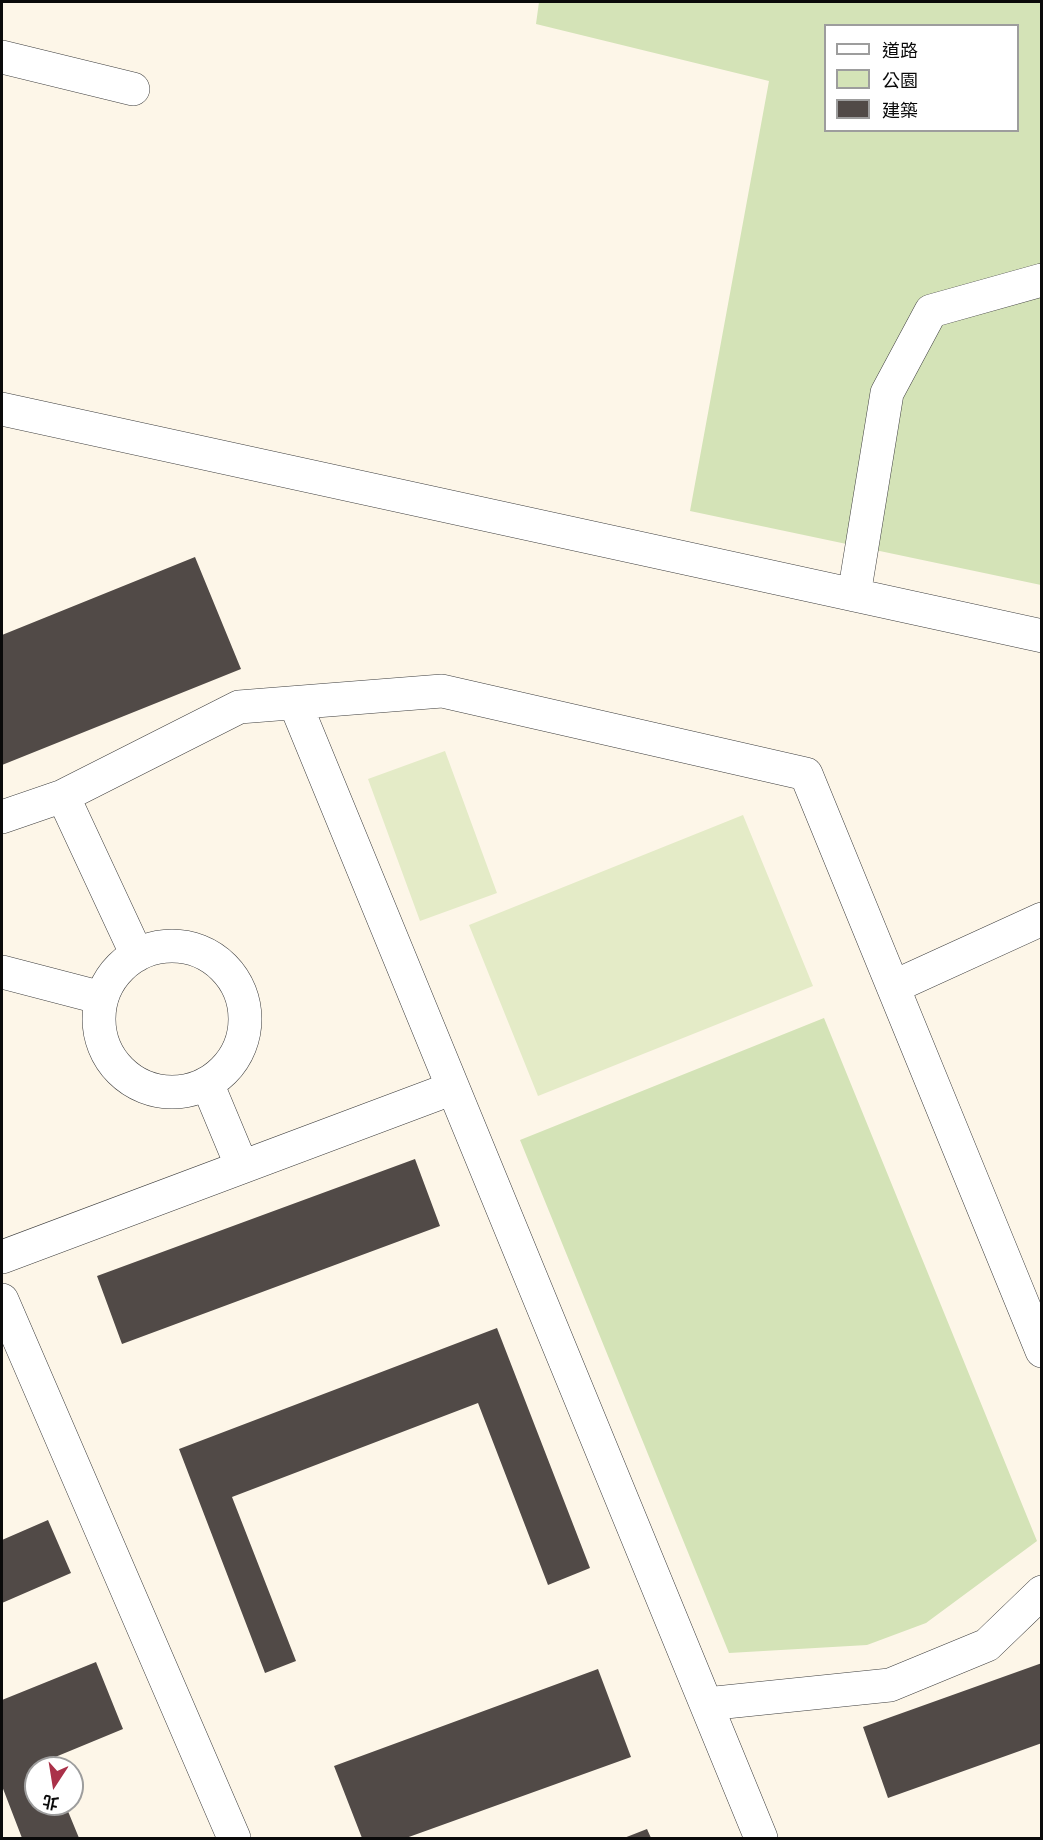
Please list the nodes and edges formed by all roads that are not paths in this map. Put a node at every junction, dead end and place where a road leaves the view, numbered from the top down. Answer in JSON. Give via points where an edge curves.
{"nodes":[{"id":1,"x":2,"y":57,"type":"edge"},
{"id":2,"x":133,"y":89,"type":"dead end"},
{"id":3,"x":1041,"y":280,"type":"edge"},
{"id":4,"x":2,"y":409,"type":"edge"},
{"id":5,"x":854,"y":595,"type":"junction"},
{"id":6,"x":1041,"y":636,"type":"edge"},
{"id":7,"x":295,"y":703,"type":"junction"},
{"id":8,"x":63,"y":796,"type":"junction"},
{"id":9,"x":2,"y":817,"type":"edge"},
{"id":10,"x":1041,"y":919,"type":"edge"},
{"id":11,"x":137,"y":955,"type":"junction"},
{"id":12,"x":2,"y":972,"type":"edge"},
{"id":13,"x":893,"y":987,"type":"junction"},
{"id":14,"x":102,"y":998,"type":"junction"},
{"id":15,"x":207,"y":1083,"type":"junction"},
{"id":16,"x":453,"y":1088,"type":"junction"},
{"id":17,"x":242,"y":1167,"type":"junction"},
{"id":18,"x":2,"y":1257,"type":"edge"},
{"id":19,"x":2,"y":1300,"type":"edge"},
{"id":20,"x":1041,"y":1351,"type":"edge"},
{"id":21,"x":1041,"y":1592,"type":"edge"},
{"id":22,"x":706,"y":1704,"type":"junction"},
{"id":23,"x":234,"y":1839,"type":"edge"},
{"id":24,"x":761,"y":1839,"type":"edge"}],
"edges":[{"from":1,"to":2,"type":"street"},
{"from":3,"to":5,"type":"street","via":[[931,311],[887,393]]},
{"from":4,"to":5,"type":"street"},
{"from":5,"to":6,"type":"street"},
{"from":7,"to":8,"type":"street","via":[[239,707]]},
{"from":7,"to":13,"type":"street","via":[[442,691],[806,774]]},
{"from":7,"to":16,"type":"street"},
{"from":8,"to":9,"type":"street"},
{"from":8,"to":11,"type":"street"},
{"from":10,"to":13,"type":"street"},
{"from":11,"to":14,"type":"street","via":[[122,966]]},
{"from":11,"to":15,"type":"street","via":[[159,947],[182,947],[204,953],[223,966],[237,984],[245,1006],[245,1029],[239,1050],[225,1069]]},
{"from":12,"to":14,"type":"street"},
{"from":13,"to":20,"type":"street"},
{"from":14,"to":15,"type":"street","via":[[99,1022],[105,1046],[117,1067],[136,1083],[159,1091],[184,1091]]},
{"from":15,"to":17,"type":"street"},
{"from":16,"to":17,"type":"street"},
{"from":16,"to":22,"type":"street"},
{"from":17,"to":18,"type":"street"},
{"from":19,"to":23,"type":"street"},
{"from":21,"to":22,"type":"street","via":[[987,1645],[890,1685]]},
{"from":22,"to":24,"type":"street"}]}
